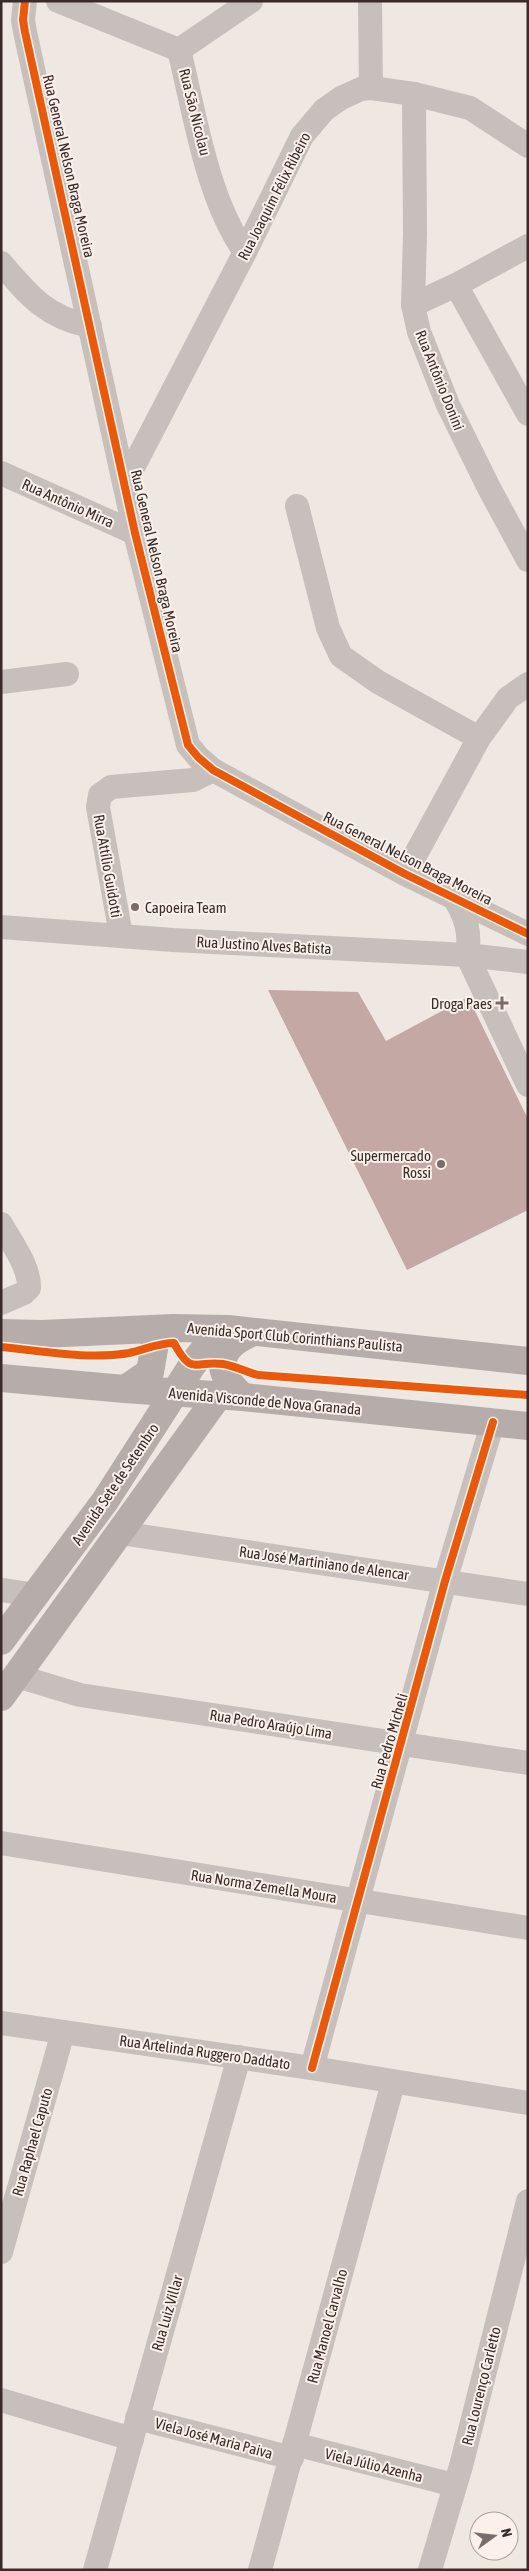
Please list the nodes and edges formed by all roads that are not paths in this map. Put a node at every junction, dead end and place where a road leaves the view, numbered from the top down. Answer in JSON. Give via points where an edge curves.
{"nodes":[{"id":1,"x":25,"y":1,"type":"edge"},
{"id":2,"x":58,"y":1,"type":"edge"},
{"id":3,"x":251,"y":1,"type":"edge"},
{"id":4,"x":370,"y":1,"type":"edge"},
{"id":5,"x":179,"y":50,"type":"junction"},
{"id":6,"x":370,"y":88,"type":"junction"},
{"id":7,"x":414,"y":94,"type":"junction"},
{"id":8,"x":528,"y":146,"type":"edge"},
{"id":9,"x":528,"y":246,"type":"edge"},
{"id":10,"x":245,"y":252,"type":"junction"},
{"id":11,"x":1,"y":263,"type":"edge"},
{"id":12,"x":456,"y":285,"type":"junction"},
{"id":13,"x":413,"y":305,"type":"junction"},
{"id":14,"x":90,"y":326,"type":"junction"},
{"id":15,"x":528,"y":414,"type":"edge"},
{"id":16,"x":1,"y":473,"type":"edge"},
{"id":17,"x":125,"y":483,"type":"junction"},
{"id":18,"x":298,"y":506,"type":"dead end"},
{"id":19,"x":135,"y":533,"type":"junction"},
{"id":20,"x":528,"y":560,"type":"edge"},
{"id":21,"x":67,"y":674,"type":"dead end"},
{"id":22,"x":1,"y":682,"type":"edge"},
{"id":23,"x":528,"y":684,"type":"edge"},
{"id":24,"x":479,"y":738,"type":"junction"},
{"id":25,"x":213,"y":770,"type":"junction"},
{"id":26,"x":405,"y":874,"type":"junction"},
{"id":27,"x":455,"y":899,"type":"junction"},
{"id":28,"x":1,"y":927,"type":"edge"},
{"id":29,"x":528,"y":934,"type":"edge"},
{"id":30,"x":121,"y":935,"type":"junction"},
{"id":31,"x":467,"y":955,"type":"junction"},
{"id":32,"x":528,"y":962,"type":"edge"},
{"id":33,"x":528,"y":1085,"type":"edge"},
{"id":34,"x":1,"y":1224,"type":"edge"},
{"id":35,"x":1,"y":1303,"type":"edge"},
{"id":36,"x":228,"y":1328,"type":"junction"},
{"id":37,"x":153,"y":1329,"type":"junction"},
{"id":38,"x":255,"y":1331,"type":"junction"},
{"id":39,"x":1,"y":1333,"type":"edge"},
{"id":40,"x":528,"y":1361,"type":"edge"},
{"id":41,"x":1,"y":1378,"type":"edge"},
{"id":42,"x":125,"y":1389,"type":"junction"},
{"id":43,"x":176,"y":1393,"type":"junction"},
{"id":44,"x":231,"y":1396,"type":"junction"},
{"id":45,"x":493,"y":1422,"type":"junction"},
{"id":46,"x":528,"y":1426,"type":"edge"},
{"id":47,"x":120,"y":1533,"type":"junction"},
{"id":48,"x":445,"y":1581,"type":"junction"},
{"id":49,"x":1,"y":1590,"type":"edge"},
{"id":50,"x":528,"y":1594,"type":"edge"},
{"id":51,"x":37,"y":1595,"type":"junction"},
{"id":52,"x":1,"y":1641,"type":"edge"},
{"id":53,"x":9,"y":1687,"type":"edge"},
{"id":54,"x":402,"y":1744,"type":"junction"},
{"id":55,"x":528,"y":1763,"type":"edge"},
{"id":56,"x":1,"y":1843,"type":"edge"},
{"id":57,"x":358,"y":1901,"type":"junction"},
{"id":58,"x":528,"y":1928,"type":"edge"},
{"id":59,"x":1,"y":2023,"type":"edge"},
{"id":60,"x":63,"y":2032,"type":"junction"},
{"id":61,"x":239,"y":2057,"type":"junction"},
{"id":62,"x":312,"y":2068,"type":"junction"},
{"id":63,"x":393,"y":2083,"type":"junction"},
{"id":64,"x":528,"y":2103,"type":"edge"},
{"id":65,"x":528,"y":2201,"type":"edge"},
{"id":66,"x":1,"y":2252,"type":"edge"},
{"id":67,"x":1,"y":2400,"type":"edge"},
{"id":68,"x":134,"y":2428,"type":"junction"},
{"id":69,"x":293,"y":2451,"type":"junction"},
{"id":70,"x":454,"y":2486,"type":"junction"},
{"id":71,"x":95,"y":2570,"type":"edge"},
{"id":72,"x":260,"y":2570,"type":"edge"},
{"id":73,"x":430,"y":2570,"type":"edge"}],
"edges":[{"from":1,"to":14,"type":"street","name":"Rua General Nelson Braga Moreira","via":[[25,32]]},
{"from":2,"to":5,"type":"street"},
{"from":3,"to":5,"type":"street","name":"Rua São Nicolau"},
{"from":4,"to":6,"type":"street"},
{"from":5,"to":10,"type":"street","name":"Rua São Nicolau","via":[[219,205],[230,232]]},
{"from":6,"to":7,"type":"street","name":"Rua Joaquim Félix Ribeiro"},
{"from":6,"to":10,"type":"street","name":"Rua Joaquim Félix Ribeiro","via":[[341,98],[313,121],[302,136]]},
{"from":7,"to":8,"type":"street","name":"Rua Joaquim Félix Ribeiro","via":[[470,108]]},
{"from":7,"to":13,"type":"street","name":"Rua Antônio Donini"},
{"from":9,"to":12,"type":"street"},
{"from":10,"to":17,"type":"street","name":"Rua Joaquim Félix Ribeiro"},
{"from":11,"to":14,"type":"street","via":[[22,288],[51,313]]},
{"from":12,"to":13,"type":"street"},
{"from":12,"to":15,"type":"street"},
{"from":13,"to":20,"type":"street","name":"Rua Antônio Donini","via":[[419,332],[445,397],[488,488]]},
{"from":14,"to":17,"type":"street","name":"Rua General Nelson Braga Moreira"},
{"from":16,"to":19,"type":"street","name":"Rua Antônio Mirra"},
{"from":17,"to":19,"type":"street","name":"Rua General Nelson Braga Moreira"},
{"from":18,"to":24,"type":"street","via":[[328,628],[341,656],[378,682]]},
{"from":19,"to":25,"type":"street","name":"Rua General Nelson Braga Moreira","via":[[188,745]]},
{"from":21,"to":22,"type":"street"},
{"from":23,"to":24,"type":"street","via":[[508,698]]},
{"from":24,"to":26,"type":"street"},
{"from":25,"to":26,"type":"street","name":"Rua General Nelson Braga Moreira"},
{"from":25,"to":30,"type":"street","name":"Rua Attílio Guidotti","via":[[193,780],[111,787],[100,795],[98,807]]},
{"from":26,"to":27,"type":"street","name":"Rua General Nelson Braga Moreira"},
{"from":27,"to":29,"type":"street","name":"Rua General Nelson Braga Moreira"},
{"from":27,"to":31,"type":"street","via":[[466,917],[470,939]]},
{"from":28,"to":30,"type":"street","name":"Rua Justino Alves Batista"},
{"from":30,"to":31,"type":"street","name":"Rua Justino Alves Batista"},
{"from":31,"to":32,"type":"street","name":"Rua Justino Alves Batista"},
{"from":31,"to":33,"type":"street"},
{"from":34,"to":35,"type":"street","via":[[29,1283],[24,1293]]},
{"from":36,"to":37,"type":"main road","name":"Avenida Sport Club Corinthians Paulista"},
{"from":36,"to":38,"type":"main road","name":"Avenida Sport Club Corinthians Paulista"},
{"from":36,"to":43,"type":"main road","name":"Avenida Sete de Setembro","via":[[207,1346]]},
{"from":37,"to":39,"type":"main road","name":"Avenida Sport Club Corinthians Paulista"},
{"from":37,"to":42,"type":"main road","via":[[155,1343],[150,1372]]},
{"from":38,"to":40,"type":"main road","name":"Avenida Sport Club Corinthians Paulista"},
{"from":38,"to":44,"type":"main road","via":[[236,1340],[223,1354],[224,1374]]},
{"from":41,"to":42,"type":"main road","name":"Avenida Visconde de Nova Granada"},
{"from":42,"to":43,"type":"main road","name":"Avenida Visconde de Nova Granada"},
{"from":43,"to":44,"type":"main road","name":"Avenida Visconde de Nova Granada"},
{"from":43,"to":51,"type":"main road","name":"Avenida Sete de Setembro","via":[[105,1501]]},
{"from":44,"to":45,"type":"main road","name":"Avenida Visconde de Nova Granada"},
{"from":44,"to":47,"type":"main road","name":"Avenida Sete de Setembro"},
{"from":45,"to":46,"type":"main road","name":"Avenida Visconde de Nova Granada"},
{"from":45,"to":48,"type":"street","name":"Rua Pedro Micheli"},
{"from":47,"to":48,"type":"street","name":"Rua José Martiniano de Alencar"},
{"from":47,"to":53,"type":"main road","name":"Avenida Sete de Setembro"},
{"from":48,"to":50,"type":"street","name":"Rua José Martiniano de Alencar"},
{"from":48,"to":54,"type":"street","name":"Rua Pedro Micheli"},
{"from":49,"to":51,"type":"street"},
{"from":51,"to":52,"type":"main road","name":"Avenida Sete de Setembro"},
{"from":53,"to":54,"type":"street","name":"Rua Pedro Araújo Lima"},
{"from":54,"to":55,"type":"street","name":"Rua Pedro Araújo Lima"},
{"from":54,"to":57,"type":"street","name":"Rua Pedro Micheli"},
{"from":56,"to":57,"type":"street","name":"Rua Norma Zemella Moura"},
{"from":57,"to":58,"type":"street","name":"Rua Norma Zemella Moura"},
{"from":57,"to":62,"type":"street","name":"Rua Pedro Micheli"},
{"from":59,"to":60,"type":"street","name":"Rua Artelinda Ruggero Daddato"},
{"from":60,"to":61,"type":"street","name":"Rua Artelinda Ruggero Daddato"},
{"from":60,"to":66,"type":"street","name":"Rua Raphael Caputo"},
{"from":61,"to":62,"type":"street","name":"Rua Artelinda Ruggero Daddato"},
{"from":61,"to":68,"type":"street","name":"Rua Luiz Villar"},
{"from":62,"to":63,"type":"street","name":"Rua Artelinda Ruggero Daddato"},
{"from":63,"to":64,"type":"street","name":"Rua Artelinda Ruggero Daddato"},
{"from":63,"to":69,"type":"street","name":"Rua Manoel Carvalho"},
{"from":65,"to":70,"type":"street","name":"Rua Lourenço Carletto"},
{"from":67,"to":68,"type":"street","name":"Viela José Maria Paiva"},
{"from":68,"to":69,"type":"street","name":"Viela José Maria Paiva"},
{"from":68,"to":71,"type":"street","name":"Rua Luiz Villar"},
{"from":69,"to":70,"type":"street","name":"Viela Júlio Azenha"},
{"from":69,"to":72,"type":"street","name":"Rua Manoel Carvalho"},
{"from":70,"to":73,"type":"street","name":"Rua Lourenço Carletto"}]}
